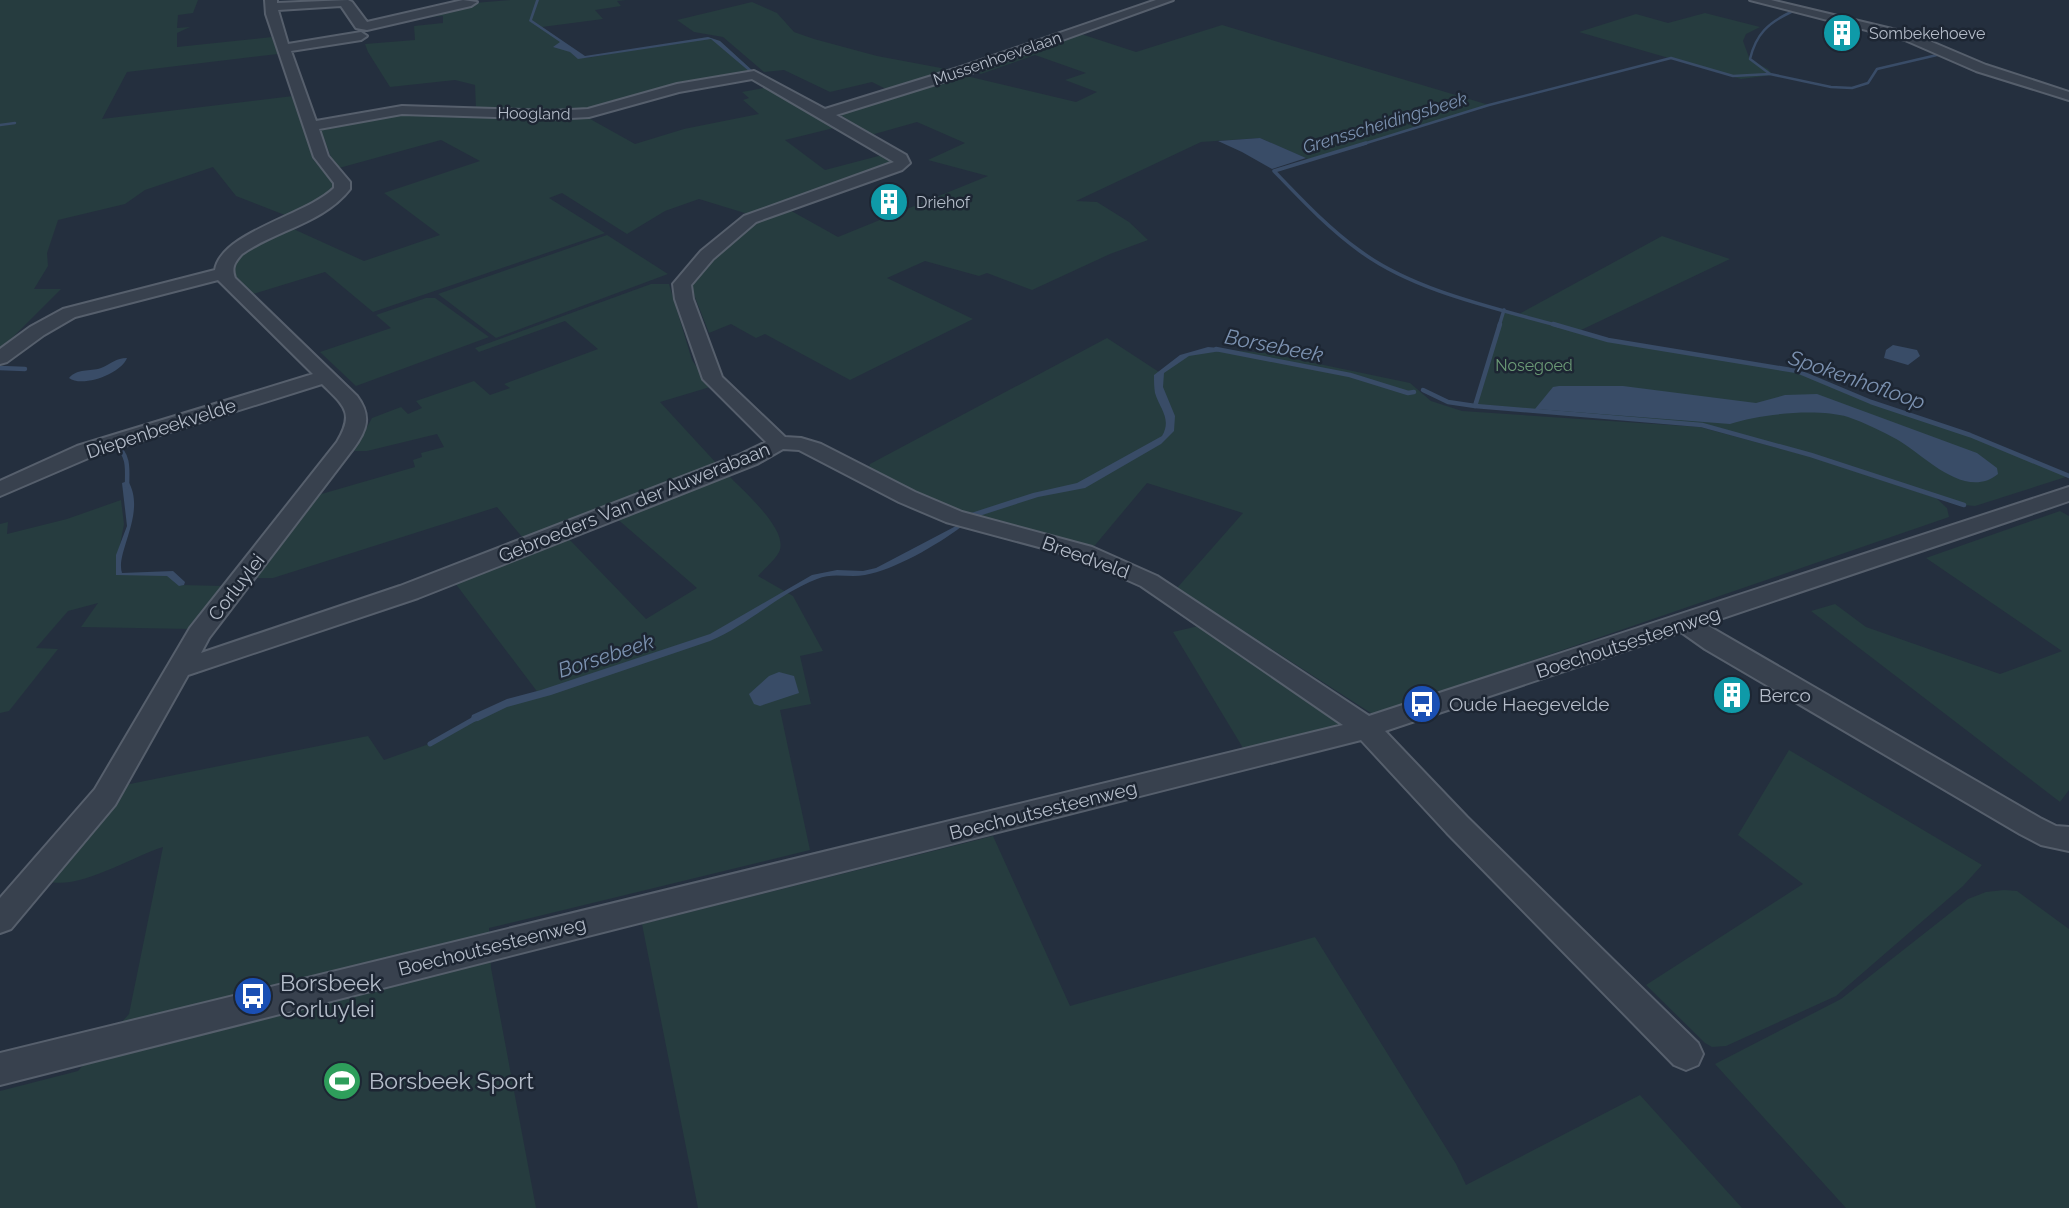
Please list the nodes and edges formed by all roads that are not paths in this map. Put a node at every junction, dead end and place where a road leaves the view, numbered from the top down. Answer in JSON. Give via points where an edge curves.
{"nodes":[{"id":1,"x":469,"y":0,"type":"edge"},
{"id":2,"x":1167,"y":0,"type":"edge"},
{"id":3,"x":1756,"y":0,"type":"edge"},
{"id":4,"x":271,"y":3,"type":"edge"},
{"id":5,"x":360,"y":36,"type":"dead end"},
{"id":6,"x":284,"y":48,"type":"junction"},
{"id":7,"x":754,"y":75,"type":"joint"},
{"id":8,"x":2069,"y":96,"type":"edge"},
{"id":9,"x":827,"y":113,"type":"junction"},
{"id":10,"x":311,"y":126,"type":"junction"},
{"id":11,"x":224,"y":273,"type":"junction"},
{"id":12,"x":0,"y":358,"type":"edge"},
{"id":13,"x":325,"y":377,"type":"junction"},
{"id":14,"x":779,"y":443,"type":"junction"},
{"id":15,"x":0,"y":489,"type":"edge"},
{"id":16,"x":2069,"y":494,"type":"edge"},
{"id":17,"x":1686,"y":623,"type":"junction"},
{"id":18,"x":178,"y":669,"type":"junction"},
{"id":19,"x":1366,"y":728,"type":"junction"},
{"id":20,"x":2069,"y":839,"type":"edge"},
{"id":21,"x":0,"y":920,"type":"edge"},
{"id":22,"x":1686,"y":1054,"type":"dead end"},
{"id":23,"x":0,"y":1069,"type":"edge"}],
"edges":[{"from":1,"to":4,"type":"street","via":[[367,26],[360,25],[342,2]]},
{"from":2,"to":9,"type":"street","name":"Mussenhoevelaan"},
{"from":3,"to":8,"type":"street","via":[[1909,37],[1981,68]]},
{"from":4,"to":6,"type":"street"},
{"from":5,"to":6,"type":"street"},
{"from":6,"to":10,"type":"street"},
{"from":7,"to":9,"type":"street","name":"Gebroeders Van der Auwerabaan"},
{"from":7,"to":10,"type":"street","name":"Hoogland","via":[[677,88],[589,113],[402,110]]},
{"from":9,"to":14,"type":"street","name":"Gebroeders Van der Auwerabaan","via":[[901,158],[902,163],[750,219],[707,255],[682,284],[713,379]]},
{"from":10,"to":11,"type":"street","via":[[321,157],[342,182],[342,189],[324,205],[239,249],[226,261]]},
{"from":11,"to":12,"type":"street","via":[[69,313]]},
{"from":11,"to":13,"type":"street","name":"Corluylei"},
{"from":13,"to":15,"type":"street","name":"Diepenbeekvelde","via":[[97,447]]},
{"from":13,"to":18,"type":"street","name":"Corluylei","via":[[355,407],[358,415],[353,435],[199,634]]},
{"from":14,"to":18,"type":"street","name":"Gebroeders Van der Auwerabaan","via":[[750,459],[473,568]]},
{"from":14,"to":19,"type":"street","name":"Breedveld","via":[[814,448],[954,517],[1084,552],[1128,570]]},
{"from":16,"to":17,"type":"street","name":"Boechoutsesteenweg"},
{"from":17,"to":19,"type":"street","name":"Boechoutsesteenweg"},
{"from":17,"to":20,"type":"street","via":[[2030,826],[2051,837]]},
{"from":18,"to":21,"type":"street","name":"Corluylei","via":[[105,797]]},
{"from":19,"to":22,"type":"street"},
{"from":19,"to":23,"type":"street","name":"Boechoutsesteenweg"}]}
